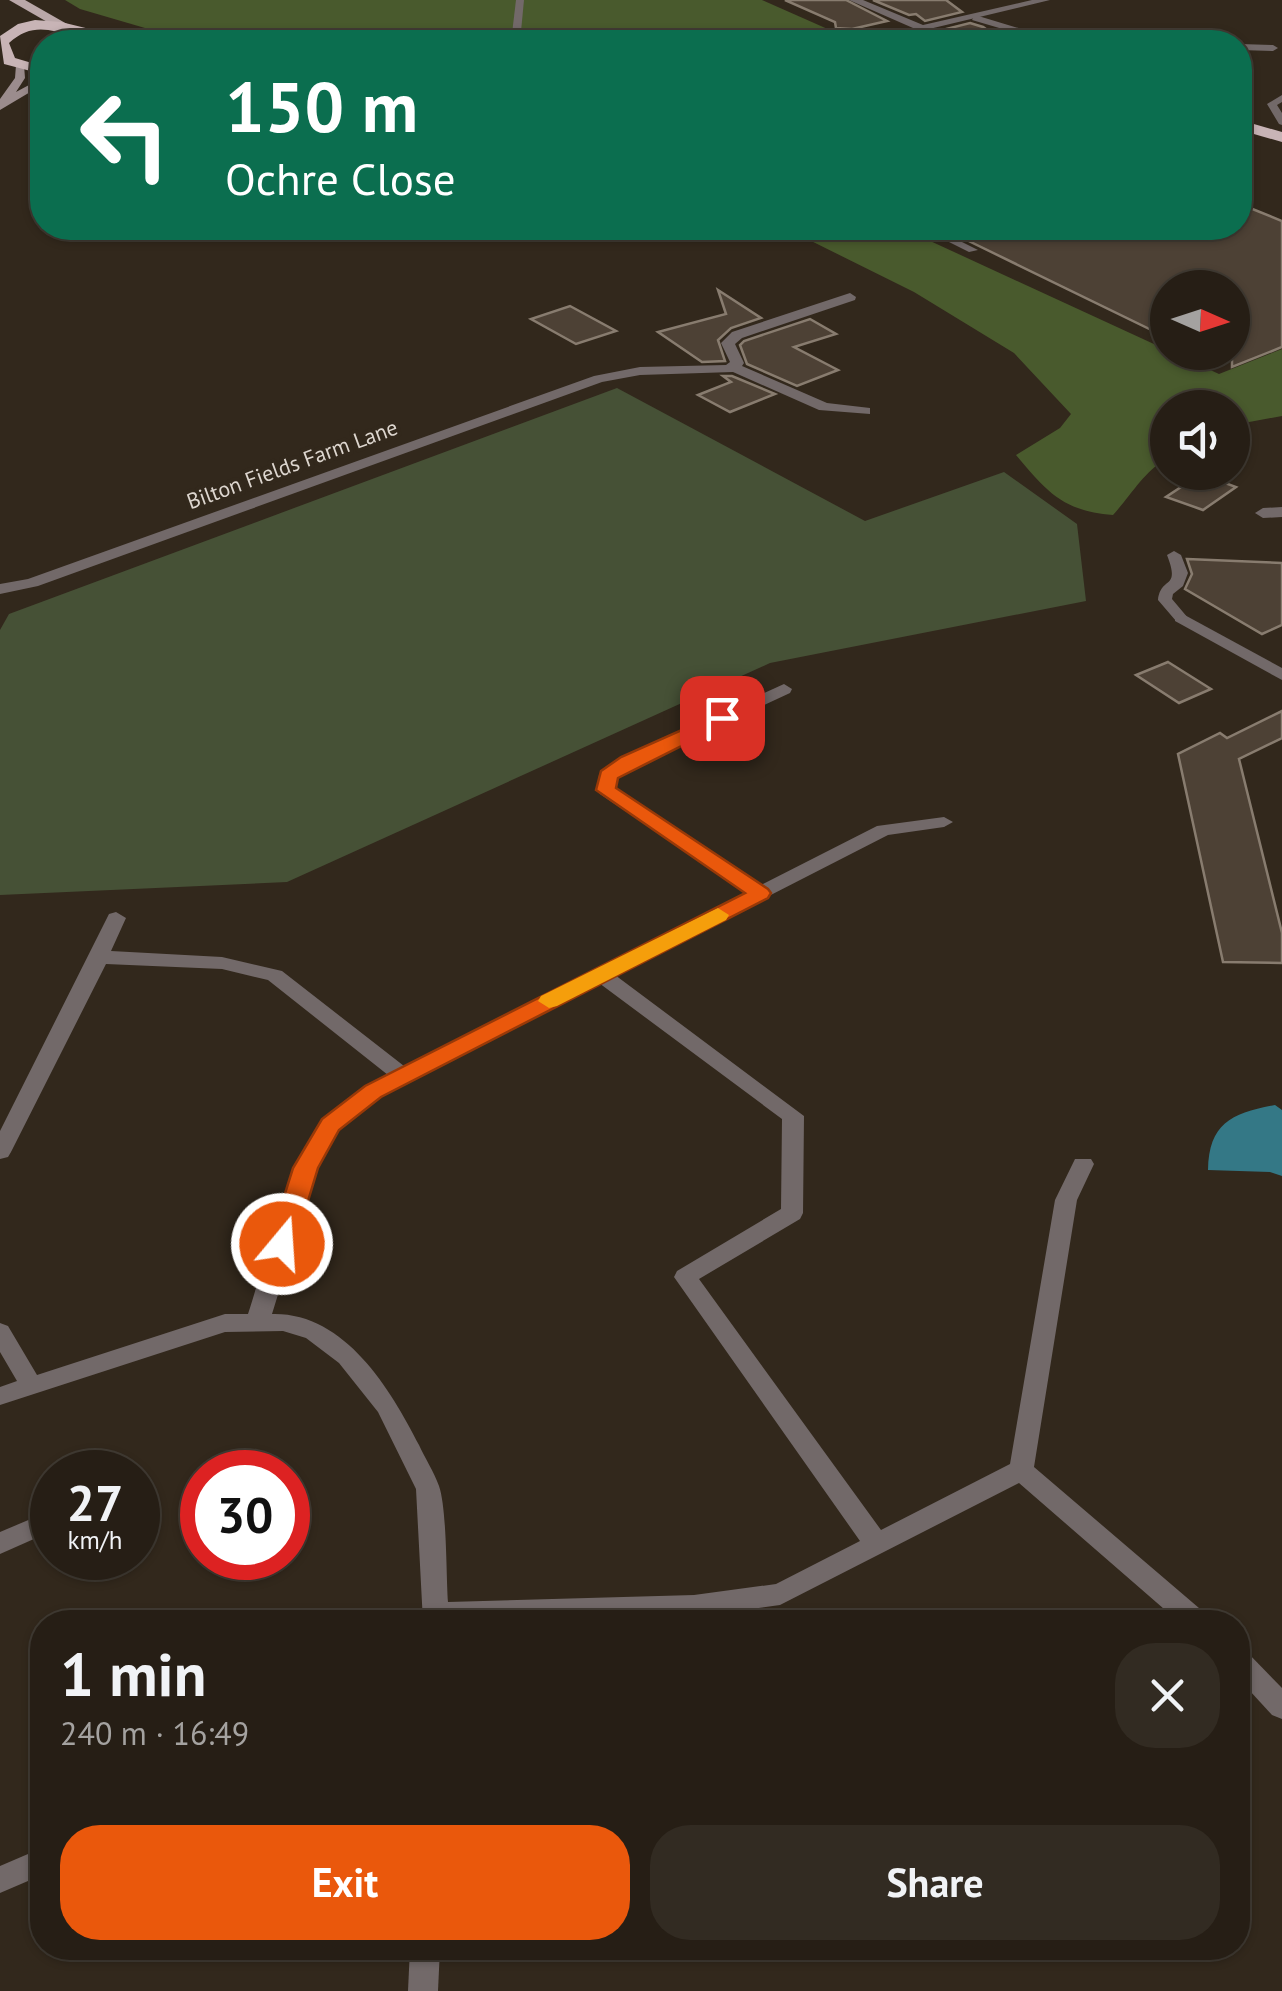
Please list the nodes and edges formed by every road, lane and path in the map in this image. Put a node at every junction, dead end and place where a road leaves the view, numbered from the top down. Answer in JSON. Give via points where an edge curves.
{"nodes":[{"id":1,"x":15,"y":0,"type":"edge"},
{"id":2,"x":520,"y":0,"type":"edge"},
{"id":3,"x":854,"y":0,"type":"edge"},
{"id":4,"x":1045,"y":0,"type":"edge"},
{"id":5,"x":975,"y":18,"type":"junction"},
{"id":6,"x":62,"y":24,"type":"junction"},
{"id":7,"x":922,"y":28,"type":"junction"},
{"id":8,"x":77,"y":30,"type":"edge"},
{"id":9,"x":517,"y":30,"type":"edge"},
{"id":10,"x":917,"y":30,"type":"edge"},
{"id":11,"x":1016,"y":30,"type":"edge"},
{"id":12,"x":1,"y":38,"type":"edge"},
{"id":13,"x":1252,"y":47,"type":"edge"},
{"id":14,"x":1273,"y":48,"type":"dead end"},
{"id":15,"x":20,"y":67,"type":"junction"},
{"id":16,"x":30,"y":68,"type":"edge"},
{"id":17,"x":30,"y":88,"type":"edge"},
{"id":18,"x":1282,"y":98,"type":"edge"},
{"id":19,"x":1,"y":105,"type":"edge"},
{"id":20,"x":1282,"y":122,"type":"edge"},
{"id":21,"x":1252,"y":129,"type":"edge"},
{"id":22,"x":1263,"y":132,"type":"junction"},
{"id":23,"x":1282,"y":138,"type":"edge"},
{"id":24,"x":952,"y":240,"type":"edge"},
{"id":25,"x":974,"y":250,"type":"dead end"},
{"id":26,"x":850,"y":297,"type":"dead end"},
{"id":27,"x":732,"y":367,"type":"junction"},
{"id":28,"x":865,"y":411,"type":"dead end"},
{"id":29,"x":1282,"y":512,"type":"edge"},
{"id":30,"x":1263,"y":513,"type":"dead end"},
{"id":31,"x":1174,"y":555,"type":"dead end"},
{"id":32,"x":0,"y":588,"type":"edge"},
{"id":33,"x":1181,"y":618,"type":"joint"},
{"id":34,"x":1282,"y":675,"type":"edge"},
{"id":35,"x":784,"y":689,"type":"dead end"},
{"id":36,"x":944,"y":822,"type":"dead end"},
{"id":37,"x":760,"y":893,"type":"junction"},
{"id":38,"x":116,"y":918,"type":"dead end"},
{"id":39,"x":99,"y":956,"type":"junction"},
{"id":40,"x":601,"y":975,"type":"junction"},
{"id":41,"x":403,"y":1076,"type":"junction"},
{"id":42,"x":0,"y":1152,"type":"edge"},
{"id":43,"x":1083,"y":1164,"type":"dead end"},
{"id":44,"x":258,"y":1320,"type":"junction"},
{"id":45,"x":0,"y":1332,"type":"edge"},
{"id":46,"x":32,"y":1384,"type":"junction"},
{"id":47,"x":0,"y":1396,"type":"edge"},
{"id":48,"x":1021,"y":1470,"type":"junction"},
{"id":49,"x":30,"y":1530,"type":"edge"},
{"id":50,"x":0,"y":1544,"type":"edge"},
{"id":51,"x":876,"y":1544,"type":"junction"},
{"id":52,"x":436,"y":1610,"type":"edge"},
{"id":53,"x":608,"y":1610,"type":"edge"},
{"id":54,"x":1183,"y":1610,"type":"edge"},
{"id":55,"x":1250,"y":1673,"type":"edge"},
{"id":56,"x":1282,"y":1706,"type":"edge"},
{"id":57,"x":30,"y":1866,"type":"edge"},
{"id":58,"x":0,"y":1880,"type":"edge"},
{"id":59,"x":425,"y":1960,"type":"edge"},
{"id":60,"x":424,"y":1991,"type":"edge"}],
"edges":[{"from":1,"to":6,"type":"main road"},
{"from":2,"to":9,"type":"lane"},
{"from":3,"to":7,"type":"street"},
{"from":4,"to":5,"type":"street"},
{"from":5,"to":7,"type":"street"},
{"from":5,"to":11,"type":"lane"},
{"from":6,"to":8,"type":"highway"},
{"from":6,"to":12,"type":"highway","via":[[26,27]]},
{"from":7,"to":10,"type":"street"},
{"from":12,"to":15,"type":"highway","via":[[9,61]]},
{"from":13,"to":14,"type":"lane"},
{"from":15,"to":16,"type":"highway"},
{"from":15,"to":19,"type":"main road"},
{"from":17,"to":19,"type":"main road"},
{"from":18,"to":20,"type":"lane","via":[[1272,104]]},
{"from":20,"to":22,"type":"lane"},
{"from":21,"to":22,"type":"highway"},
{"from":22,"to":23,"type":"highway"},
{"from":24,"to":25,"type":"lane"},
{"from":26,"to":27,"type":"street","via":[[736,334],[728,343]]},
{"from":27,"to":28,"type":"street","via":[[824,407]]},
{"from":27,"to":32,"type":"street","name":"Bilton Fields Farm Lane","via":[[640,370],[599,379],[32,583]]},
{"from":29,"to":30,"type":"street"},
{"from":31,"to":33,"type":"lane","via":[[1181,573],[1165,600]]},
{"from":33,"to":34,"type":"street"},
{"from":35,"to":37,"type":"street","via":[[628,762],[608,775],[606,790]]},
{"from":36,"to":37,"type":"street","via":[[884,830]]},
{"from":37,"to":40,"type":"street"},
{"from":38,"to":39,"type":"street"},
{"from":39,"to":41,"type":"street","via":[[222,963],[275,974]]},
{"from":39,"to":42,"type":"street"},
{"from":40,"to":41,"type":"street"},
{"from":40,"to":51,"type":"street","via":[[794,1116],[792,1213],[685,1277]]},
{"from":41,"to":44,"type":"street","via":[[330,1125],[306,1168]]},
{"from":43,"to":48,"type":"street","via":[[1066,1200]]},
{"from":44,"to":46,"type":"street","via":[[225,1323]]},
{"from":44,"to":52,"type":"street","via":[[314,1332],[347,1357],[386,1406],[428,1489]]},
{"from":45,"to":46,"type":"street"},
{"from":46,"to":47,"type":"street"},
{"from":48,"to":51,"type":"street"},
{"from":48,"to":54,"type":"street"},
{"from":49,"to":50,"type":"street"},
{"from":51,"to":53,"type":"street","via":[[780,1594]]},
{"from":55,"to":56,"type":"street"},
{"from":57,"to":58,"type":"street"},
{"from":59,"to":60,"type":"street"}]}
